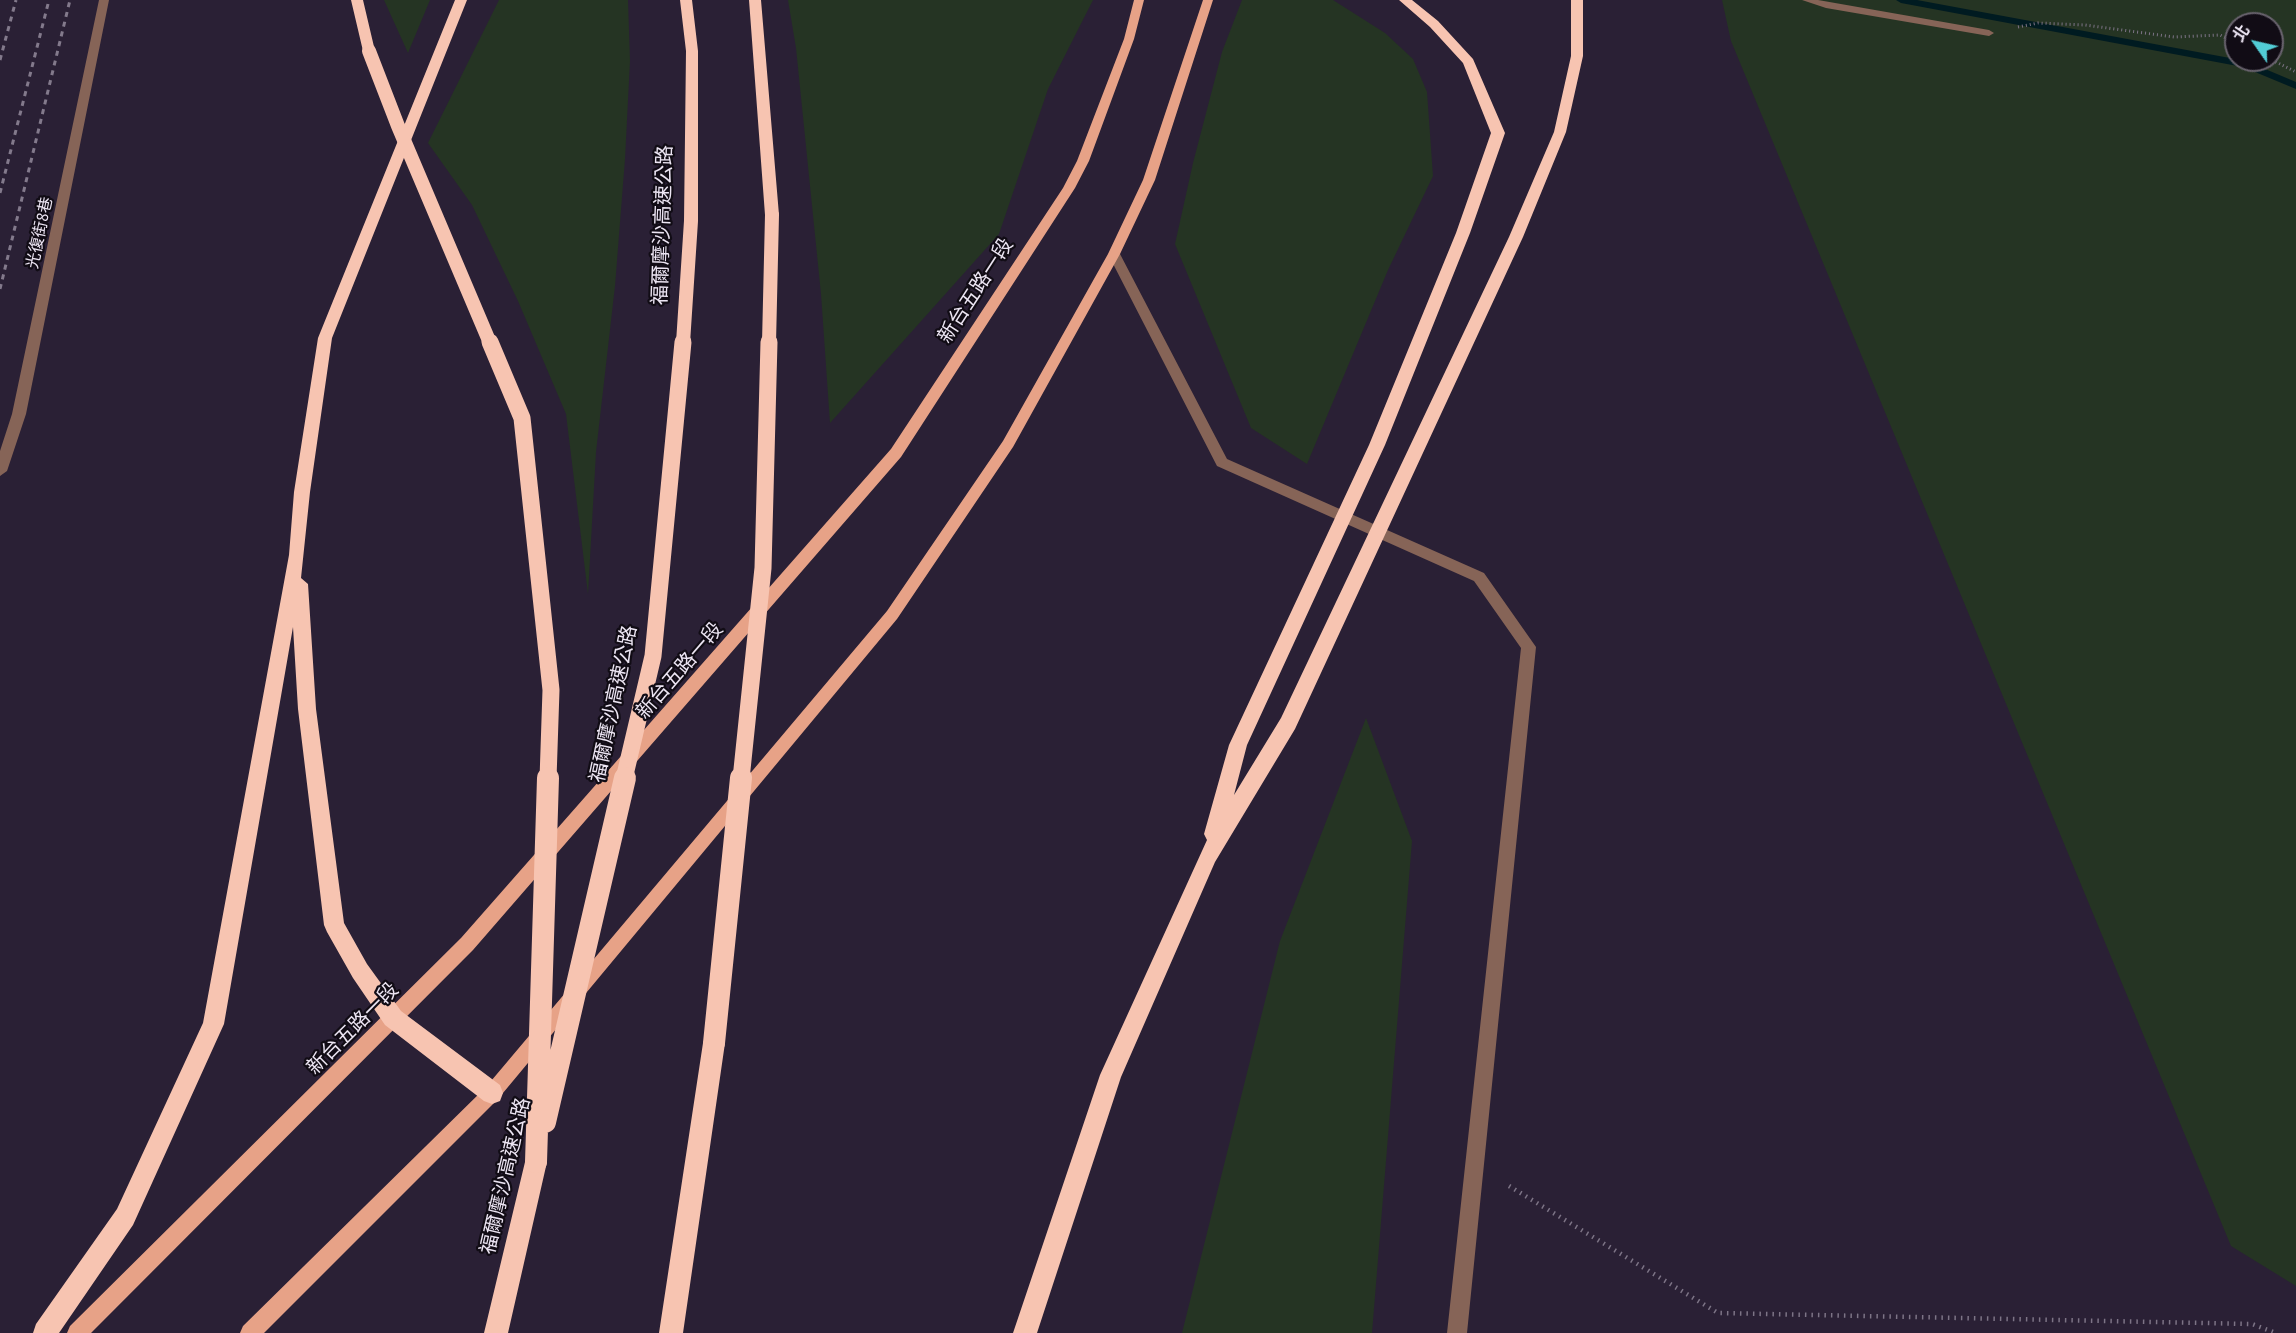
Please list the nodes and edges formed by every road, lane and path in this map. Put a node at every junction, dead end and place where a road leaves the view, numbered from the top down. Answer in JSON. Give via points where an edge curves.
{"nodes":[{"id":1,"x":104,"y":0,"type":"edge"},
{"id":2,"x":357,"y":0,"type":"edge"},
{"id":3,"x":460,"y":0,"type":"edge"},
{"id":4,"x":686,"y":0,"type":"edge"},
{"id":5,"x":755,"y":0,"type":"edge"},
{"id":6,"x":1139,"y":0,"type":"edge"},
{"id":7,"x":1208,"y":0,"type":"edge"},
{"id":8,"x":1405,"y":0,"type":"edge"},
{"id":9,"x":1577,"y":0,"type":"edge"},
{"id":10,"x":1806,"y":0,"type":"edge"},
{"id":11,"x":1989,"y":33,"type":"joint"},
{"id":12,"x":2224,"y":37,"type":"edge"},
{"id":13,"x":1114,"y":254,"type":"junction"},
{"id":14,"x":0,"y":471,"type":"edge"},
{"id":15,"x":1343,"y":516,"type":"junction"},
{"id":16,"x":1377,"y":531,"type":"junction"},
{"id":17,"x":297,"y":555,"type":"junction"},
{"id":18,"x":1208,"y":856,"type":"junction"},
{"id":19,"x":393,"y":1018,"type":"junction"},
{"id":20,"x":492,"y":1093,"type":"junction"},
{"id":21,"x":536,"y":1162,"type":"junction"},
{"id":22,"x":1475,"y":1165,"type":"junction"},
{"id":23,"x":45,"y":1333,"type":"edge"},
{"id":24,"x":76,"y":1333,"type":"edge"},
{"id":25,"x":250,"y":1333,"type":"edge"},
{"id":26,"x":496,"y":1333,"type":"edge"},
{"id":27,"x":671,"y":1333,"type":"edge"},
{"id":28,"x":1025,"y":1333,"type":"edge"},
{"id":29,"x":1457,"y":1333,"type":"edge"},
{"id":30,"x":2276,"y":1333,"type":"edge"}],
"edges":[{"from":1,"to":14,"type":"lane","name":"光復街8巷","via":[[19,414]]},
{"from":2,"to":21,"type":"highway","bridge":true,"via":[[369,51],[522,418],[551,690]]},
{"from":3,"to":17,"type":"highway","via":[[325,338]]},
{"from":4,"to":21,"type":"highway","name":"福爾摩沙高速公路","bridge":true,"via":[[692,51],[691,222],[678,410],[653,656]]},
{"from":5,"to":27,"type":"highway","bridge":true,"via":[[772,214],[763,568],[714,1043]]},
{"from":6,"to":19,"type":"main road","name":"新台五路一段","via":[[1130,39],[1069,188],[896,453],[467,944]]},
{"from":7,"to":13,"type":"main road","via":[[1149,180]]},
{"from":8,"to":15,"type":"highway","via":[[1469,62],[1498,133],[1463,233],[1377,444]]},
{"from":9,"to":16,"type":"highway","via":[[1576,56],[1560,132],[1516,237]]},
{"from":10,"to":11,"type":"lane"},
{"from":11,"to":12,"type":"path","via":[[2038,23],[2174,37]]},
{"from":13,"to":15,"type":"lane","via":[[1222,462]]},
{"from":13,"to":20,"type":"main road","via":[[1008,444],[892,615]]},
{"from":15,"to":16,"type":"lane"},
{"from":15,"to":18,"type":"highway","via":[[1238,745]]},
{"from":16,"to":18,"type":"highway","via":[[1288,723]]},
{"from":16,"to":22,"type":"lane","via":[[1479,577],[1529,647]]},
{"from":17,"to":19,"type":"highway","via":[[307,709],[334,925]]},
{"from":17,"to":23,"type":"highway","via":[[213,1024],[125,1217]]},
{"from":18,"to":28,"type":"highway","via":[[1111,1075]]},
{"from":19,"to":20,"type":"highway"},
{"from":19,"to":24,"type":"main road","name":"新台五路一段"},
{"from":20,"to":25,"type":"main road"},
{"from":21,"to":26,"type":"highway","name":"福爾摩沙高速公路"},
{"from":22,"to":29,"type":"lane"},
{"from":22,"to":30,"type":"path","via":[[1718,1313],[2252,1324]]}]}
